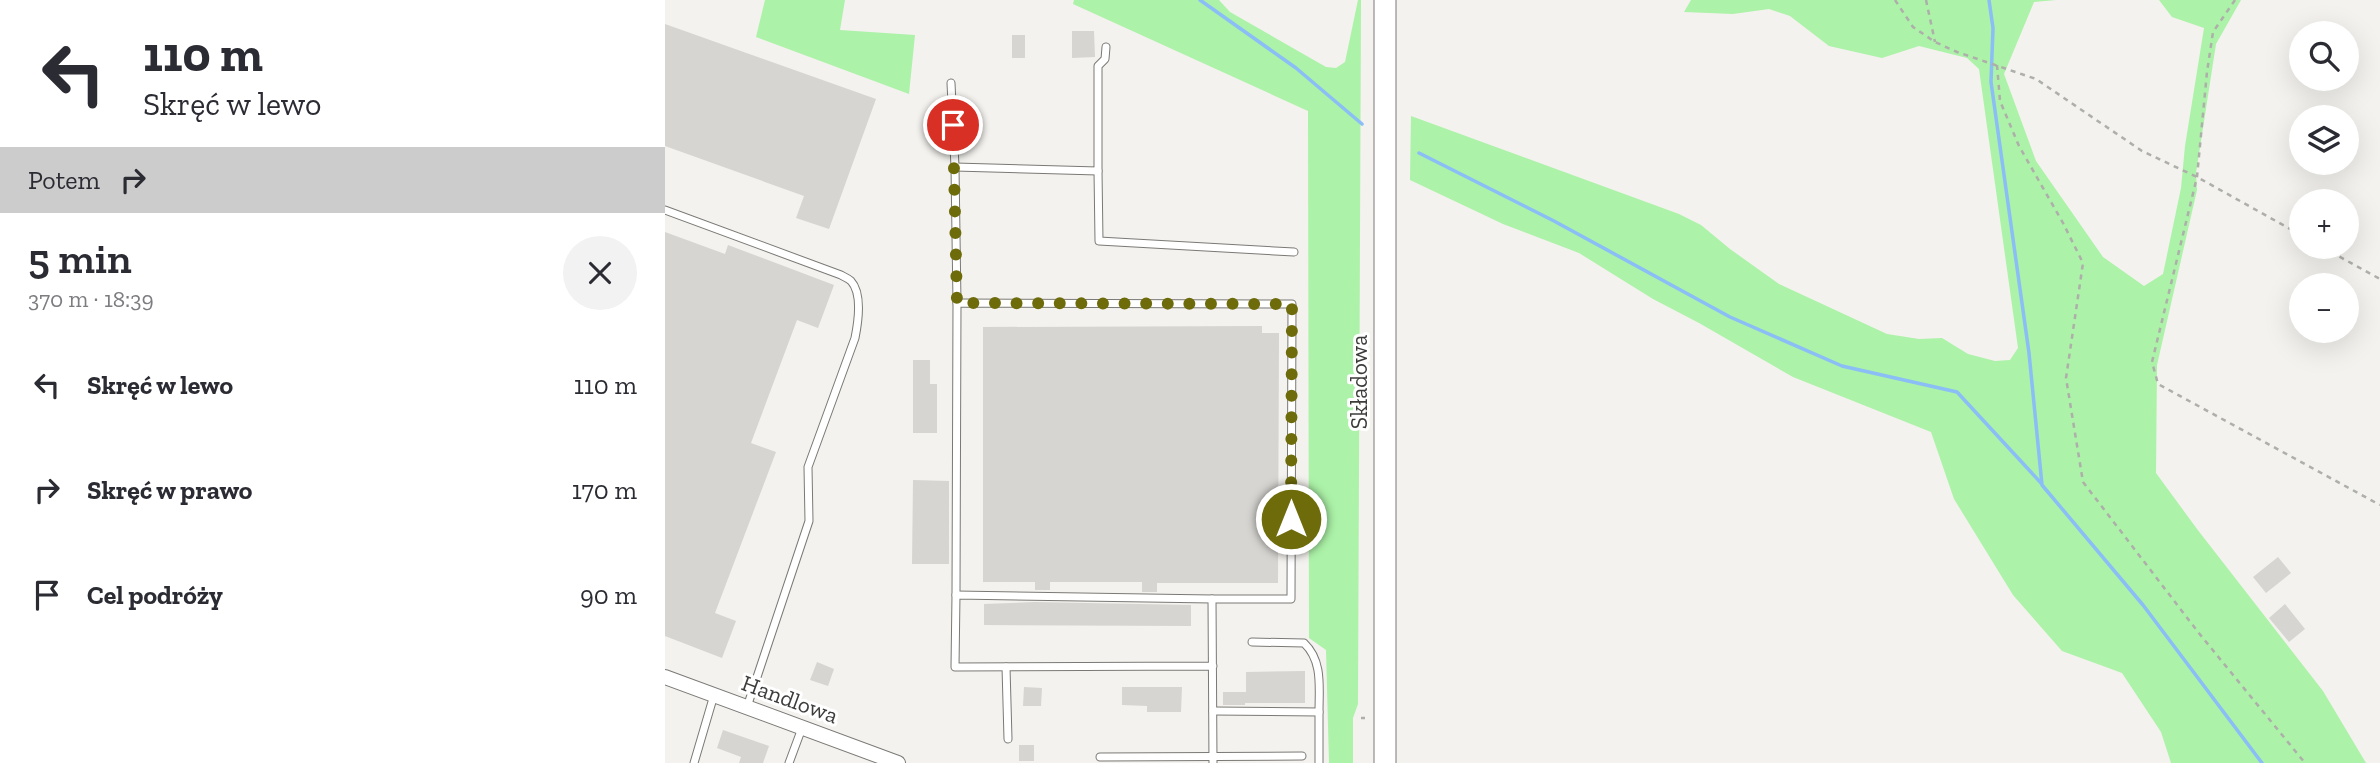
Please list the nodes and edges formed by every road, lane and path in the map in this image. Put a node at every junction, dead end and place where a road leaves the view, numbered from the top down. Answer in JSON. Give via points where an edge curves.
{"nodes":[{"id":1,"x":1385,"y":0,"type":"edge"},
{"id":2,"x":1895,"y":0,"type":"edge"},
{"id":3,"x":1926,"y":0,"type":"edge"},
{"id":4,"x":2235,"y":0,"type":"edge"},
{"id":5,"x":1935,"y":42,"type":"junction"},
{"id":6,"x":1106,"y":47,"type":"dead end"},
{"id":7,"x":1997,"y":65,"type":"junction"},
{"id":8,"x":951,"y":83,"type":"dead end"},
{"id":9,"x":955,"y":167,"type":"junction"},
{"id":10,"x":1098,"y":171,"type":"junction"},
{"id":11,"x":2197,"y":177,"type":"junction"},
{"id":12,"x":665,"y":210,"type":"edge"},
{"id":13,"x":2289,"y":228,"type":"edge"},
{"id":14,"x":1294,"y":253,"type":"dead end"},
{"id":15,"x":2344,"y":259,"type":"edge"},
{"id":16,"x":2380,"y":279,"type":"edge"},
{"id":17,"x":957,"y":303,"type":"junction"},
{"id":18,"x":2380,"y":505,"type":"edge"},
{"id":19,"x":956,"y":595,"type":"junction"},
{"id":20,"x":1212,"y":599,"type":"junction"},
{"id":21,"x":1252,"y":642,"type":"dead end"},
{"id":22,"x":1213,"y":666,"type":"junction"},
{"id":23,"x":1006,"y":667,"type":"junction"},
{"id":24,"x":665,"y":677,"type":"edge"},
{"id":25,"x":714,"y":695,"type":"junction"},
{"id":26,"x":747,"y":707,"type":"junction"},
{"id":27,"x":1213,"y":711,"type":"junction"},
{"id":28,"x":1319,"y":712,"type":"junction"},
{"id":29,"x":802,"y":728,"type":"junction"},
{"id":30,"x":1008,"y":739,"type":"dead end"},
{"id":31,"x":1302,"y":756,"type":"dead end"},
{"id":32,"x":1100,"y":757,"type":"dead end"},
{"id":33,"x":876,"y":759,"type":"edge"},
{"id":34,"x":1213,"y":760,"type":"edge"},
{"id":35,"x":694,"y":763,"type":"edge"},
{"id":36,"x":789,"y":763,"type":"edge"},
{"id":37,"x":898,"y":763,"type":"edge"},
{"id":38,"x":1319,"y":763,"type":"edge"},
{"id":39,"x":1385,"y":763,"type":"edge"},
{"id":40,"x":2305,"y":763,"type":"edge"}],
"edges":[{"from":1,"to":39,"type":"main road","name":"Składowa"},
{"from":2,"to":5,"type":"path","via":[[1913,27]]},
{"from":3,"to":5,"type":"path"},
{"from":4,"to":11,"type":"path","via":[[2213,32]]},
{"from":5,"to":7,"type":"path"},
{"from":6,"to":10,"type":"lane","via":[[1105,59],[1098,66]]},
{"from":7,"to":11,"type":"path","via":[[2036,79],[2142,151]]},
{"from":7,"to":40,"type":"path","via":[[2000,101],[2019,146],[2083,263],[2066,378],[2083,482]]},
{"from":8,"to":9,"type":"lane"},
{"from":9,"to":10,"type":"lane"},
{"from":9,"to":17,"type":"lane"},
{"from":10,"to":14,"type":"lane","via":[[1099,241]]},
{"from":11,"to":13,"type":"path"},
{"from":11,"to":18,"type":"path","via":[[2152,362],[2158,384]]},
{"from":12,"to":26,"type":"lane","via":[[841,275],[851,281],[855,291],[855,338],[808,467],[809,521]]},
{"from":15,"to":16,"type":"path"},
{"from":17,"to":19,"type":"lane"},
{"from":17,"to":20,"type":"lane","via":[[1292,304],[1291,599]]},
{"from":19,"to":20,"type":"lane"},
{"from":19,"to":23,"type":"lane","via":[[955,667]]},
{"from":20,"to":22,"type":"lane"},
{"from":21,"to":28,"type":"lane","via":[[1304,643],[1313,651]]},
{"from":22,"to":23,"type":"lane"},
{"from":22,"to":27,"type":"lane"},
{"from":23,"to":30,"type":"lane"},
{"from":24,"to":25,"type":"street","name":"Handlowa"},
{"from":25,"to":26,"type":"street","name":"Handlowa"},
{"from":25,"to":35,"type":"lane"},
{"from":26,"to":29,"type":"street","name":"Handlowa"},
{"from":27,"to":28,"type":"lane"},
{"from":27,"to":34,"type":"lane"},
{"from":28,"to":38,"type":"lane"},
{"from":29,"to":33,"type":"street","name":"Handlowa"},
{"from":29,"to":36,"type":"lane"},
{"from":31,"to":34,"type":"lane"},
{"from":32,"to":34,"type":"lane"},
{"from":33,"to":37,"type":"street","name":"Handlowa"}]}
